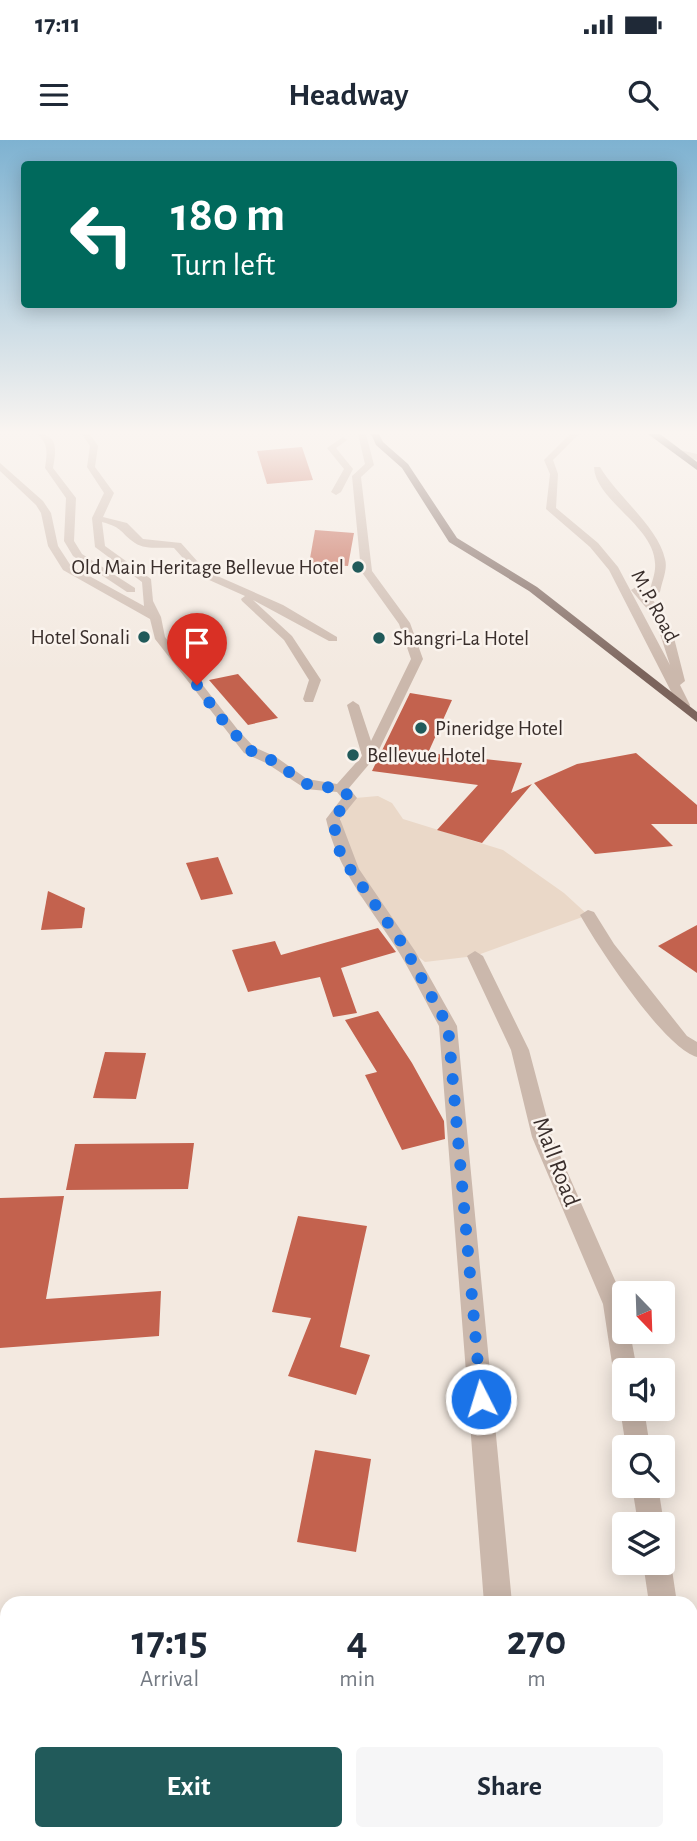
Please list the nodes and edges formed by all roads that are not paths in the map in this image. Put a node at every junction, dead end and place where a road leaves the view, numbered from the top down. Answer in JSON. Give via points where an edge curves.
{"nodes":[{"id":1,"x":46,"y":513,"type":"edge"},
{"id":2,"x":70,"y":513,"type":"edge"},
{"id":3,"x":99,"y":513,"type":"edge"},
{"id":4,"x":359,"y":513,"type":"edge"},
{"id":5,"x":436,"y":513,"type":"edge"},
{"id":6,"x":556,"y":513,"type":"edge"},
{"id":7,"x":629,"y":513,"type":"edge"},
{"id":8,"x":97,"y":518,"type":"junction"},
{"id":9,"x":618,"y":577,"type":"junction"},
{"id":10,"x":236,"y":590,"type":"junction"},
{"id":11,"x":646,"y":595,"type":"junction"},
{"id":12,"x":147,"y":601,"type":"junction"},
{"id":13,"x":155,"y":617,"type":"junction"},
{"id":14,"x":333,"y":639,"type":"dead end"},
{"id":15,"x":309,"y":699,"type":"dead end"},
{"id":16,"x":353,"y":705,"type":"dead end"},
{"id":17,"x":684,"y":705,"type":"junction"},
{"id":18,"x":697,"y":719,"type":"edge"},
{"id":19,"x":369,"y":756,"type":"junction"},
{"id":20,"x":341,"y":799,"type":"junction"},
{"id":21,"x":588,"y":915,"type":"dead end"},
{"id":22,"x":475,"y":956,"type":"dead end"},
{"id":23,"x":697,"y":1051,"type":"edge"},
{"id":24,"x":623,"y":1358,"type":"edge"},
{"id":25,"x":659,"y":1575,"type":"edge"},
{"id":26,"x":497,"y":1596,"type":"edge"},
{"id":27,"x":662,"y":1596,"type":"edge"}],
"edges":[{"from":1,"to":13,"type":"street","via":[[53,546],[67,568]]},
{"from":2,"to":12,"type":"street","via":[[69,541],[78,556]]},
{"from":3,"to":8,"type":"street"},
{"from":4,"to":19,"type":"street","via":[[365,545],[362,560],[370,579],[409,625],[417,659]]},
{"from":5,"to":17,"type":"main road","via":[[453,540],[533,589]]},
{"from":6,"to":9,"type":"street","name":"M.P. Road","via":[[594,545]]},
{"from":7,"to":11,"type":"street","via":[[659,558],[655,592]]},
{"from":8,"to":10,"type":"street","via":[[124,524],[139,541],[177,545],[202,573]]},
{"from":8,"to":12,"type":"street","via":[[100,547],[146,581]]},
{"from":9,"to":11,"type":"street"},
{"from":9,"to":17,"type":"street","name":"M.P. Road"},
{"from":10,"to":14,"type":"street","via":[[279,607]]},
{"from":10,"to":15,"type":"street","via":[[288,638],[315,680]]},
{"from":11,"to":17,"type":"street","via":[[670,639]]},
{"from":12,"to":13,"type":"street"},
{"from":13,"to":20,"type":"street","via":[[159,637],[249,750]]},
{"from":16,"to":19,"type":"street"},
{"from":17,"to":18,"type":"main road"},
{"from":19,"to":20,"type":"street"},
{"from":20,"to":26,"type":"street","via":[[333,819],[338,848],[402,943],[448,1026]]},
{"from":21,"to":23,"type":"street","via":[[607,947],[681,1040]]},
{"from":22,"to":24,"type":"street","name":"Mall Road","via":[[520,1050],[542,1137],[614,1304]]},
{"from":25,"to":27,"type":"street"}]}
